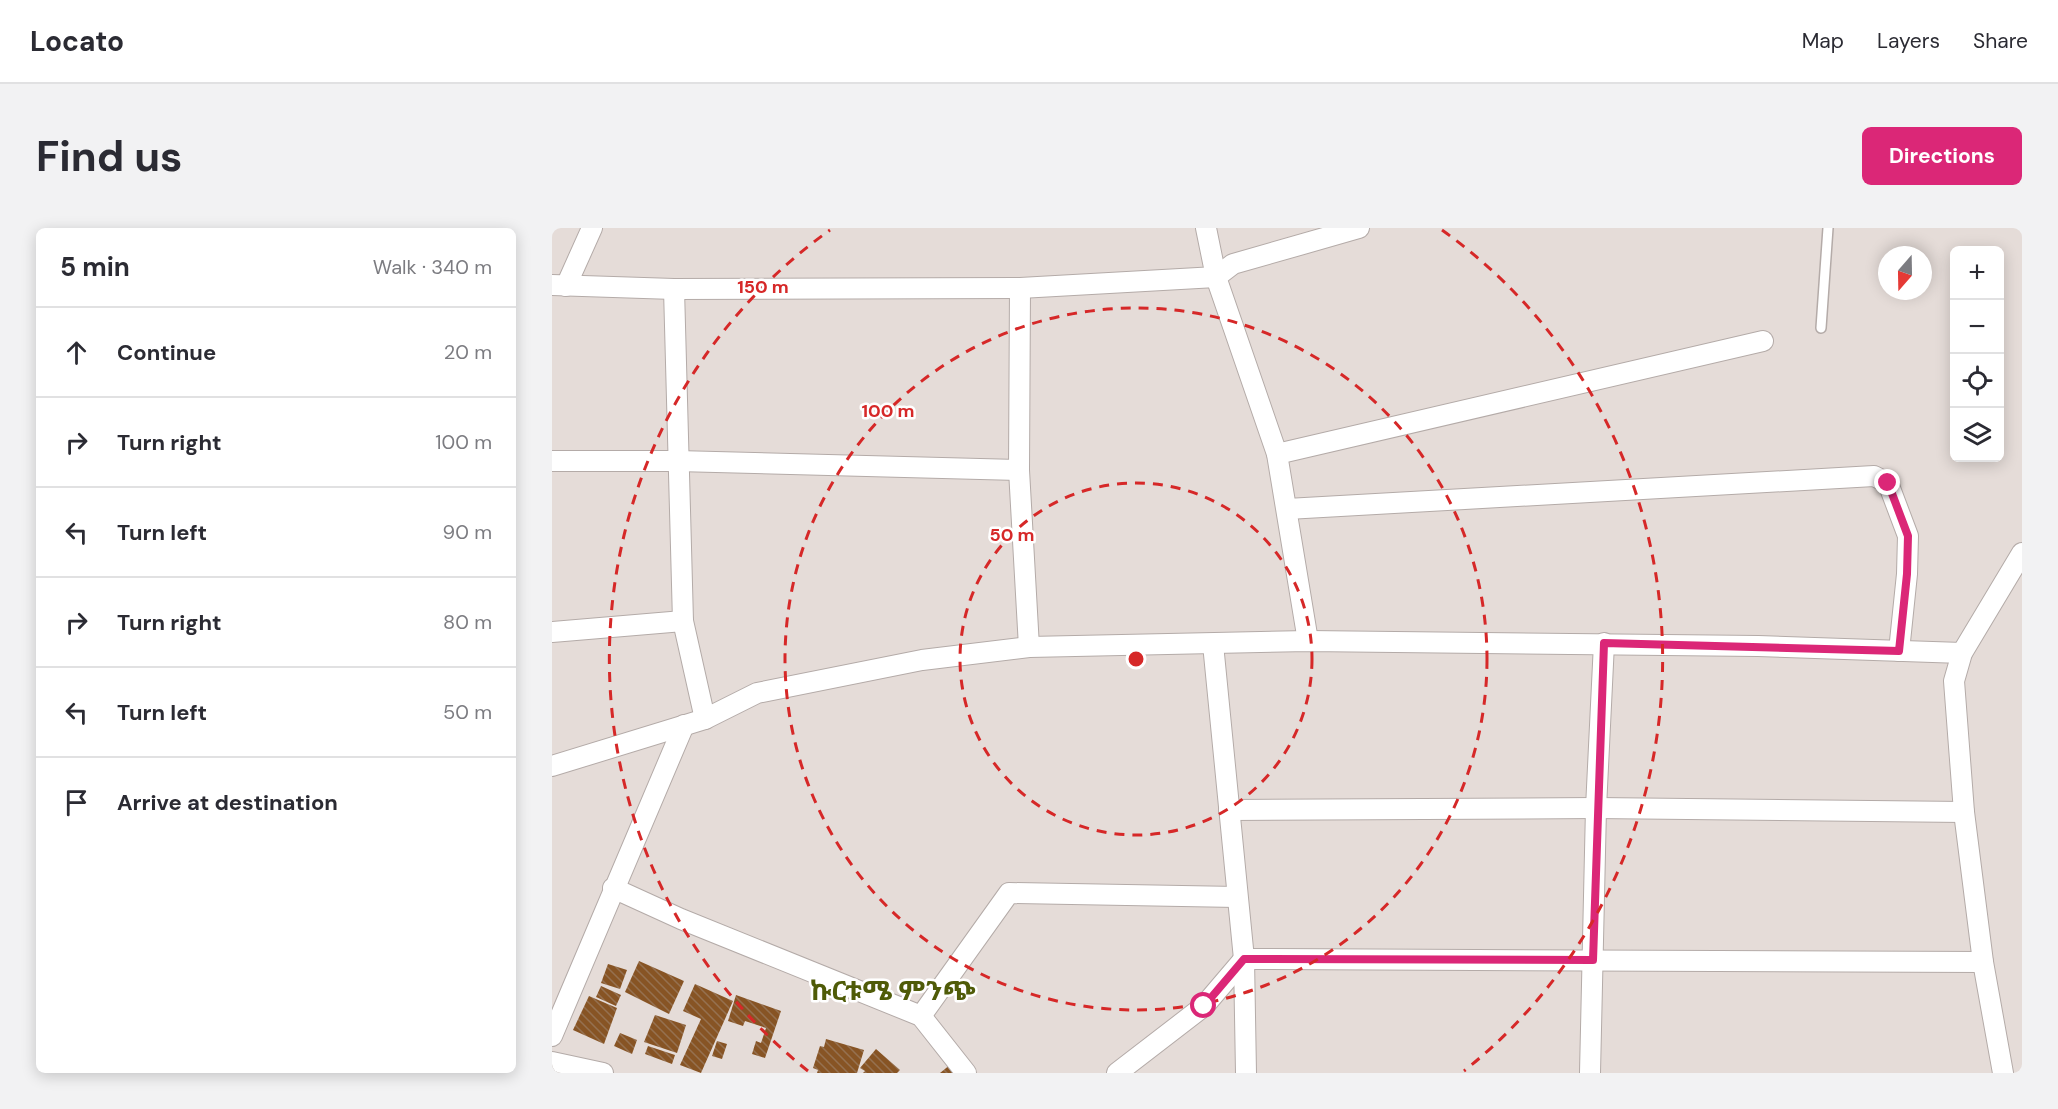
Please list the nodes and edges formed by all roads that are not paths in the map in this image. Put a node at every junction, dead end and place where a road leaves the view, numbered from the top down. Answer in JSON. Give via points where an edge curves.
{"nodes":[{"id":1,"x":592,"y":228,"type":"edge"},
{"id":2,"x":1206,"y":228,"type":"edge"},
{"id":3,"x":1359,"y":228,"type":"edge"},
{"id":4,"x":1828,"y":228,"type":"edge"},
{"id":5,"x":1216,"y":277,"type":"junction"},
{"id":6,"x":559,"y":286,"type":"edge"},
{"id":7,"x":1020,"y":288,"type":"junction"},
{"id":8,"x":674,"y":289,"type":"junction"},
{"id":9,"x":1821,"y":328,"type":"dead end"},
{"id":10,"x":1763,"y":340,"type":"dead end"},
{"id":11,"x":1277,"y":454,"type":"junction"},
{"id":12,"x":552,"y":461,"type":"edge"},
{"id":13,"x":678,"y":461,"type":"junction"},
{"id":14,"x":1019,"y":470,"type":"junction"},
{"id":15,"x":1287,"y":509,"type":"junction"},
{"id":16,"x":2022,"y":554,"type":"edge"},
{"id":17,"x":683,"y":621,"type":"junction"},
{"id":18,"x":552,"y":632,"type":"edge"},
{"id":19,"x":1308,"y":641,"type":"junction"},
{"id":20,"x":1604,"y":643,"type":"junction"},
{"id":21,"x":1213,"y":644,"type":"junction"},
{"id":22,"x":1029,"y":647,"type":"junction"},
{"id":23,"x":1899,"y":651,"type":"junction"},
{"id":24,"x":1962,"y":653,"type":"junction"},
{"id":25,"x":705,"y":718,"type":"junction"},
{"id":26,"x":684,"y":725,"type":"junction"},
{"id":27,"x":552,"y":766,"type":"edge"},
{"id":28,"x":1596,"y":808,"type":"junction"},
{"id":29,"x":1229,"y":810,"type":"junction"},
{"id":30,"x":1964,"y":813,"type":"junction"},
{"id":31,"x":613,"y":888,"type":"junction"},
{"id":32,"x":1238,"y":897,"type":"junction"},
{"id":33,"x":1244,"y":959,"type":"junction"},
{"id":34,"x":1593,"y":960,"type":"junction"},
{"id":35,"x":1983,"y":962,"type":"junction"},
{"id":36,"x":921,"y":1016,"type":"junction"},
{"id":37,"x":552,"y":1036,"type":"edge"},
{"id":38,"x":552,"y":1062,"type":"edge"},
{"id":39,"x":603,"y":1073,"type":"edge"},
{"id":40,"x":966,"y":1073,"type":"edge"},
{"id":41,"x":1117,"y":1073,"type":"edge"},
{"id":42,"x":1246,"y":1073,"type":"edge"},
{"id":43,"x":1590,"y":1073,"type":"edge"},
{"id":44,"x":2003,"y":1073,"type":"edge"}],
"edges":[{"from":1,"to":6,"type":"street"},
{"from":2,"to":5,"type":"street"},
{"from":3,"to":5,"type":"street","via":[[1233,264]]},
{"from":4,"to":9,"type":"lane"},
{"from":5,"to":7,"type":"street"},
{"from":5,"to":11,"type":"street"},
{"from":6,"to":8,"type":"street"},
{"from":7,"to":8,"type":"street"},
{"from":7,"to":14,"type":"street"},
{"from":8,"to":13,"type":"street"},
{"from":10,"to":11,"type":"street"},
{"from":11,"to":15,"type":"street"},
{"from":12,"to":13,"type":"street"},
{"from":13,"to":14,"type":"street"},
{"from":13,"to":17,"type":"street"},
{"from":14,"to":22,"type":"street"},
{"from":15,"to":19,"type":"street"},
{"from":15,"to":23,"type":"street","via":[[1874,476],[1888,483],[1908,536]]},
{"from":16,"to":24,"type":"street"},
{"from":17,"to":18,"type":"street"},
{"from":17,"to":25,"type":"street"},
{"from":19,"to":20,"type":"street"},
{"from":19,"to":21,"type":"street"},
{"from":20,"to":23,"type":"street"},
{"from":20,"to":28,"type":"street"},
{"from":21,"to":22,"type":"street"},
{"from":21,"to":29,"type":"street"},
{"from":22,"to":25,"type":"street","via":[[922,660],[757,693]]},
{"from":23,"to":24,"type":"street"},
{"from":24,"to":30,"type":"street","via":[[1954,681]]},
{"from":25,"to":26,"type":"street"},
{"from":26,"to":27,"type":"street"},
{"from":26,"to":31,"type":"street"},
{"from":28,"to":29,"type":"street"},
{"from":28,"to":30,"type":"street"},
{"from":28,"to":34,"type":"street"},
{"from":29,"to":32,"type":"street"},
{"from":30,"to":35,"type":"street"},
{"from":31,"to":36,"type":"street"},
{"from":31,"to":37,"type":"street"},
{"from":32,"to":33,"type":"street"},
{"from":32,"to":36,"type":"street","via":[[1009,892]]},
{"from":33,"to":34,"type":"street"},
{"from":33,"to":41,"type":"street","via":[[1204,1006]]},
{"from":33,"to":42,"type":"street"},
{"from":34,"to":35,"type":"street"},
{"from":34,"to":43,"type":"street"},
{"from":35,"to":44,"type":"street"},
{"from":36,"to":40,"type":"street"},
{"from":38,"to":39,"type":"street"}]}
